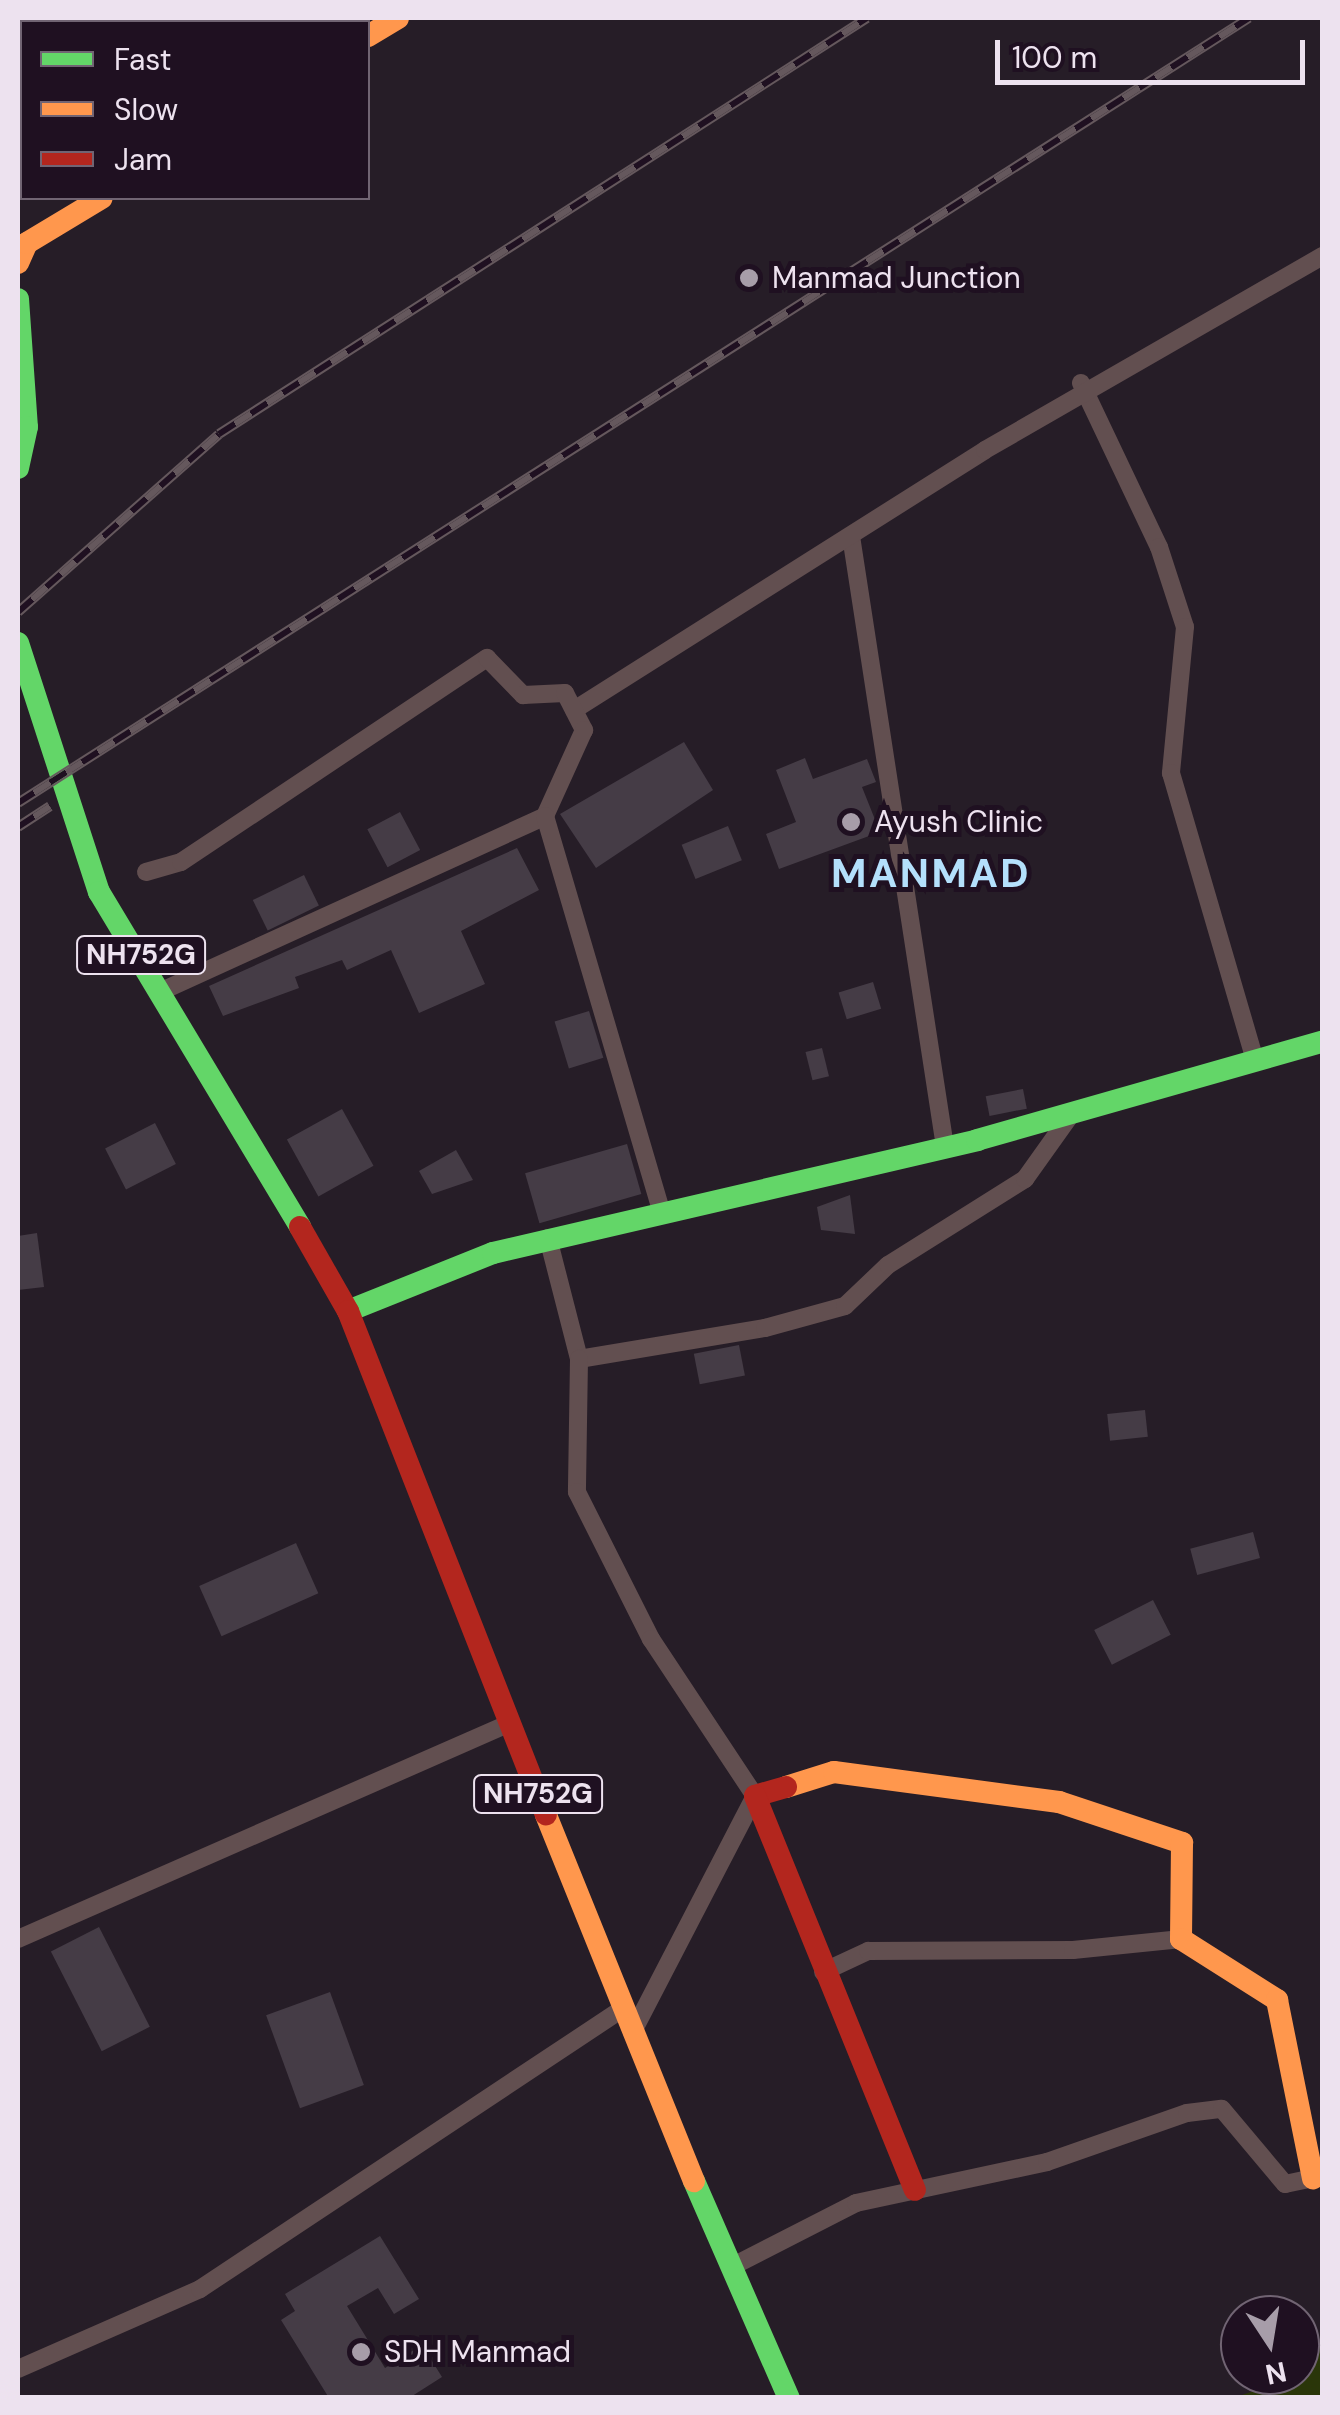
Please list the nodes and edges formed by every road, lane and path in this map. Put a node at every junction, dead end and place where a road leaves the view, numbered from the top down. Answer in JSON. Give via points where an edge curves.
{"nodes":[{"id":1,"x":398,"y":18,"type":"edge"},
{"id":2,"x":370,"y":35,"type":"edge"},
{"id":3,"x":99,"y":200,"type":"edge"},
{"id":4,"x":1322,"y":256,"type":"edge"},
{"id":5,"x":18,"y":263,"type":"edge"},
{"id":6,"x":18,"y":299,"type":"edge"},
{"id":7,"x":1084,"y":390,"type":"junction"},
{"id":8,"x":18,"y":468,"type":"edge"},
{"id":9,"x":851,"y":536,"type":"junction"},
{"id":10,"x":18,"y":643,"type":"edge"},
{"id":11,"x":574,"y":710,"type":"junction"},
{"id":12,"x":545,"y":816,"type":"junction"},
{"id":13,"x":146,"y":872,"type":"dead end"},
{"id":14,"x":164,"y":990,"type":"junction"},
{"id":15,"x":1322,"y":1042,"type":"edge"},
{"id":16,"x":1255,"y":1061,"type":"junction"},
{"id":17,"x":1072,"y":1113,"type":"junction"},
{"id":18,"x":945,"y":1147,"type":"junction"},
{"id":19,"x":660,"y":1210,"type":"junction"},
{"id":20,"x":548,"y":1238,"type":"junction"},
{"id":21,"x":348,"y":1312,"type":"junction"},
{"id":22,"x":579,"y":1359,"type":"junction"},
{"id":23,"x":510,"y":1723,"type":"junction"},
{"id":24,"x":755,"y":1796,"type":"junction"},
{"id":25,"x":18,"y":1939,"type":"edge"},
{"id":26,"x":1181,"y":1939,"type":"junction"},
{"id":27,"x":824,"y":1972,"type":"junction"},
{"id":28,"x":622,"y":2010,"type":"junction"},
{"id":29,"x":632,"y":2033,"type":"junction"},
{"id":30,"x":1318,"y":2177,"type":"edge"},
{"id":31,"x":916,"y":2190,"type":"junction"},
{"id":32,"x":732,"y":2267,"type":"junction"},
{"id":33,"x":18,"y":2370,"type":"edge"},
{"id":34,"x":789,"y":2398,"type":"edge"}],
"edges":[{"from":1,"to":2,"type":"main road"},
{"from":3,"to":5,"type":"main road","via":[[27,243]]},
{"from":4,"to":7,"type":"street"},
{"from":6,"to":8,"type":"main road","via":[[27,428]]},
{"from":7,"to":9,"type":"street"},
{"from":7,"to":16,"type":"street","via":[[1159,548],[1185,627],[1172,773]]},
{"from":9,"to":11,"type":"street"},
{"from":9,"to":18,"type":"street"},
{"from":10,"to":14,"type":"main road","number":"NH752G","via":[[99,892]]},
{"from":11,"to":12,"type":"street","via":[[584,730]]},
{"from":11,"to":13,"type":"street","via":[[565,693],[523,695],[487,658],[181,862]]},
{"from":12,"to":14,"type":"street"},
{"from":12,"to":19,"type":"street"},
{"from":14,"to":21,"type":"main road","number":"NH752G"},
{"from":15,"to":16,"type":"main road"},
{"from":16,"to":17,"type":"main road"},
{"from":17,"to":18,"type":"main road"},
{"from":17,"to":22,"type":"street","via":[[1024,1179],[888,1265],[845,1306],[764,1328]]},
{"from":18,"to":19,"type":"main road"},
{"from":19,"to":20,"type":"main road"},
{"from":20,"to":21,"type":"main road"},
{"from":20,"to":22,"type":"street"},
{"from":21,"to":23,"type":"main road","number":"NH752G"},
{"from":22,"to":24,"type":"street","via":[[577,1492],[651,1639]]},
{"from":23,"to":25,"type":"street"},
{"from":23,"to":28,"type":"main road","number":"NH752G"},
{"from":24,"to":26,"type":"main road","via":[[834,1772],[1059,1802],[1182,1844]]},
{"from":24,"to":27,"type":"main road"},
{"from":24,"to":29,"type":"street"},
{"from":26,"to":27,"type":"street","via":[[1073,1950],[868,1950]]},
{"from":26,"to":30,"type":"main road","via":[[1277,2000]]},
{"from":27,"to":31,"type":"main road"},
{"from":28,"to":29,"type":"main road","number":"NH752G"},
{"from":28,"to":33,"type":"street","via":[[200,2289]]},
{"from":29,"to":32,"type":"main road","number":"NH752G"},
{"from":30,"to":31,"type":"street","via":[[1284,2184],[1222,2109],[1188,2113],[1047,2162]]},
{"from":31,"to":32,"type":"street","via":[[856,2203]]},
{"from":32,"to":34,"type":"main road","number":"NH752G"}]}
